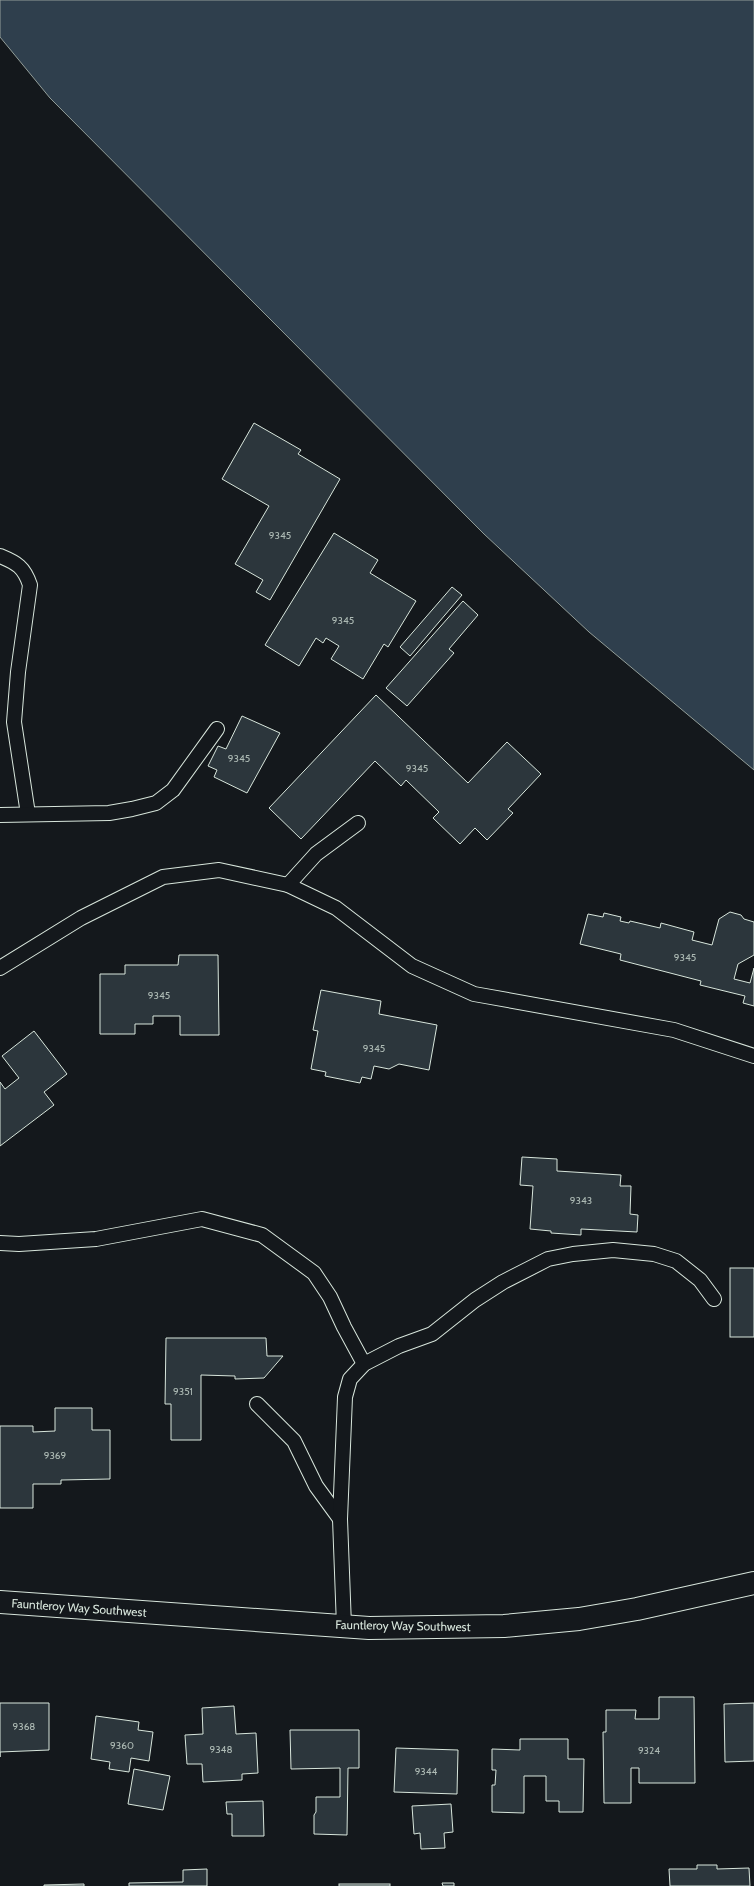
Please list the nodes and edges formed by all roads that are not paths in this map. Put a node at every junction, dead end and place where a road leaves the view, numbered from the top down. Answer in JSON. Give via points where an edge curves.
{"nodes":[{"id":1,"x":0,"y":556,"type":"edge"},
{"id":2,"x":217,"y":729,"type":"dead end"},
{"id":3,"x":28,"y":814,"type":"junction"},
{"id":4,"x":0,"y":815,"type":"edge"},
{"id":5,"x":358,"y":823,"type":"dead end"},
{"id":6,"x":288,"y":885,"type":"junction"},
{"id":7,"x":0,"y":968,"type":"edge"},
{"id":8,"x":754,"y":1056,"type":"edge"},
{"id":9,"x":0,"y":1243,"type":"edge"},
{"id":10,"x":714,"y":1299,"type":"dead end"},
{"id":11,"x":364,"y":1364,"type":"junction"},
{"id":12,"x":257,"y":1404,"type":"dead end"},
{"id":13,"x":340,"y":1519,"type":"junction"},
{"id":14,"x":754,"y":1583,"type":"edge"},
{"id":15,"x":0,"y":1602,"type":"edge"},
{"id":16,"x":344,"y":1626,"type":"junction"}],
"edges":[{"from":1,"to":3,"type":"lane","via":[[15,562],[26,573],[30,585],[14,722]]},
{"from":2,"to":3,"type":"lane","via":[[173,790],[156,803],[109,813]]},
{"from":3,"to":4,"type":"lane"},
{"from":5,"to":6,"type":"lane","via":[[316,854]]},
{"from":6,"to":7,"type":"lane","via":[[219,870],[163,878],[81,918]]},
{"from":6,"to":8,"type":"lane","via":[[336,908],[412,966],[474,994],[674,1030]]},
{"from":9,"to":11,"type":"lane","via":[[96,1239],[202,1219],[262,1235],[314,1273],[330,1297]]},
{"from":10,"to":11,"type":"lane","via":[[700,1280],[676,1261],[654,1254],[613,1250],[573,1254],[548,1259],[503,1282],[475,1300],[432,1334],[399,1346]]},
{"from":11,"to":13,"type":"lane","via":[[350,1379],[345,1397]]},
{"from":12,"to":13,"type":"lane","via":[[294,1440],[316,1486]]},
{"from":13,"to":16,"type":"lane"},
{"from":14,"to":16,"type":"street","name":"Fauntleroy Way Southwest","via":[[637,1609],[578,1619],[504,1626]]},
{"from":15,"to":16,"type":"street","name":"Fauntleroy Way Southwest"}]}
